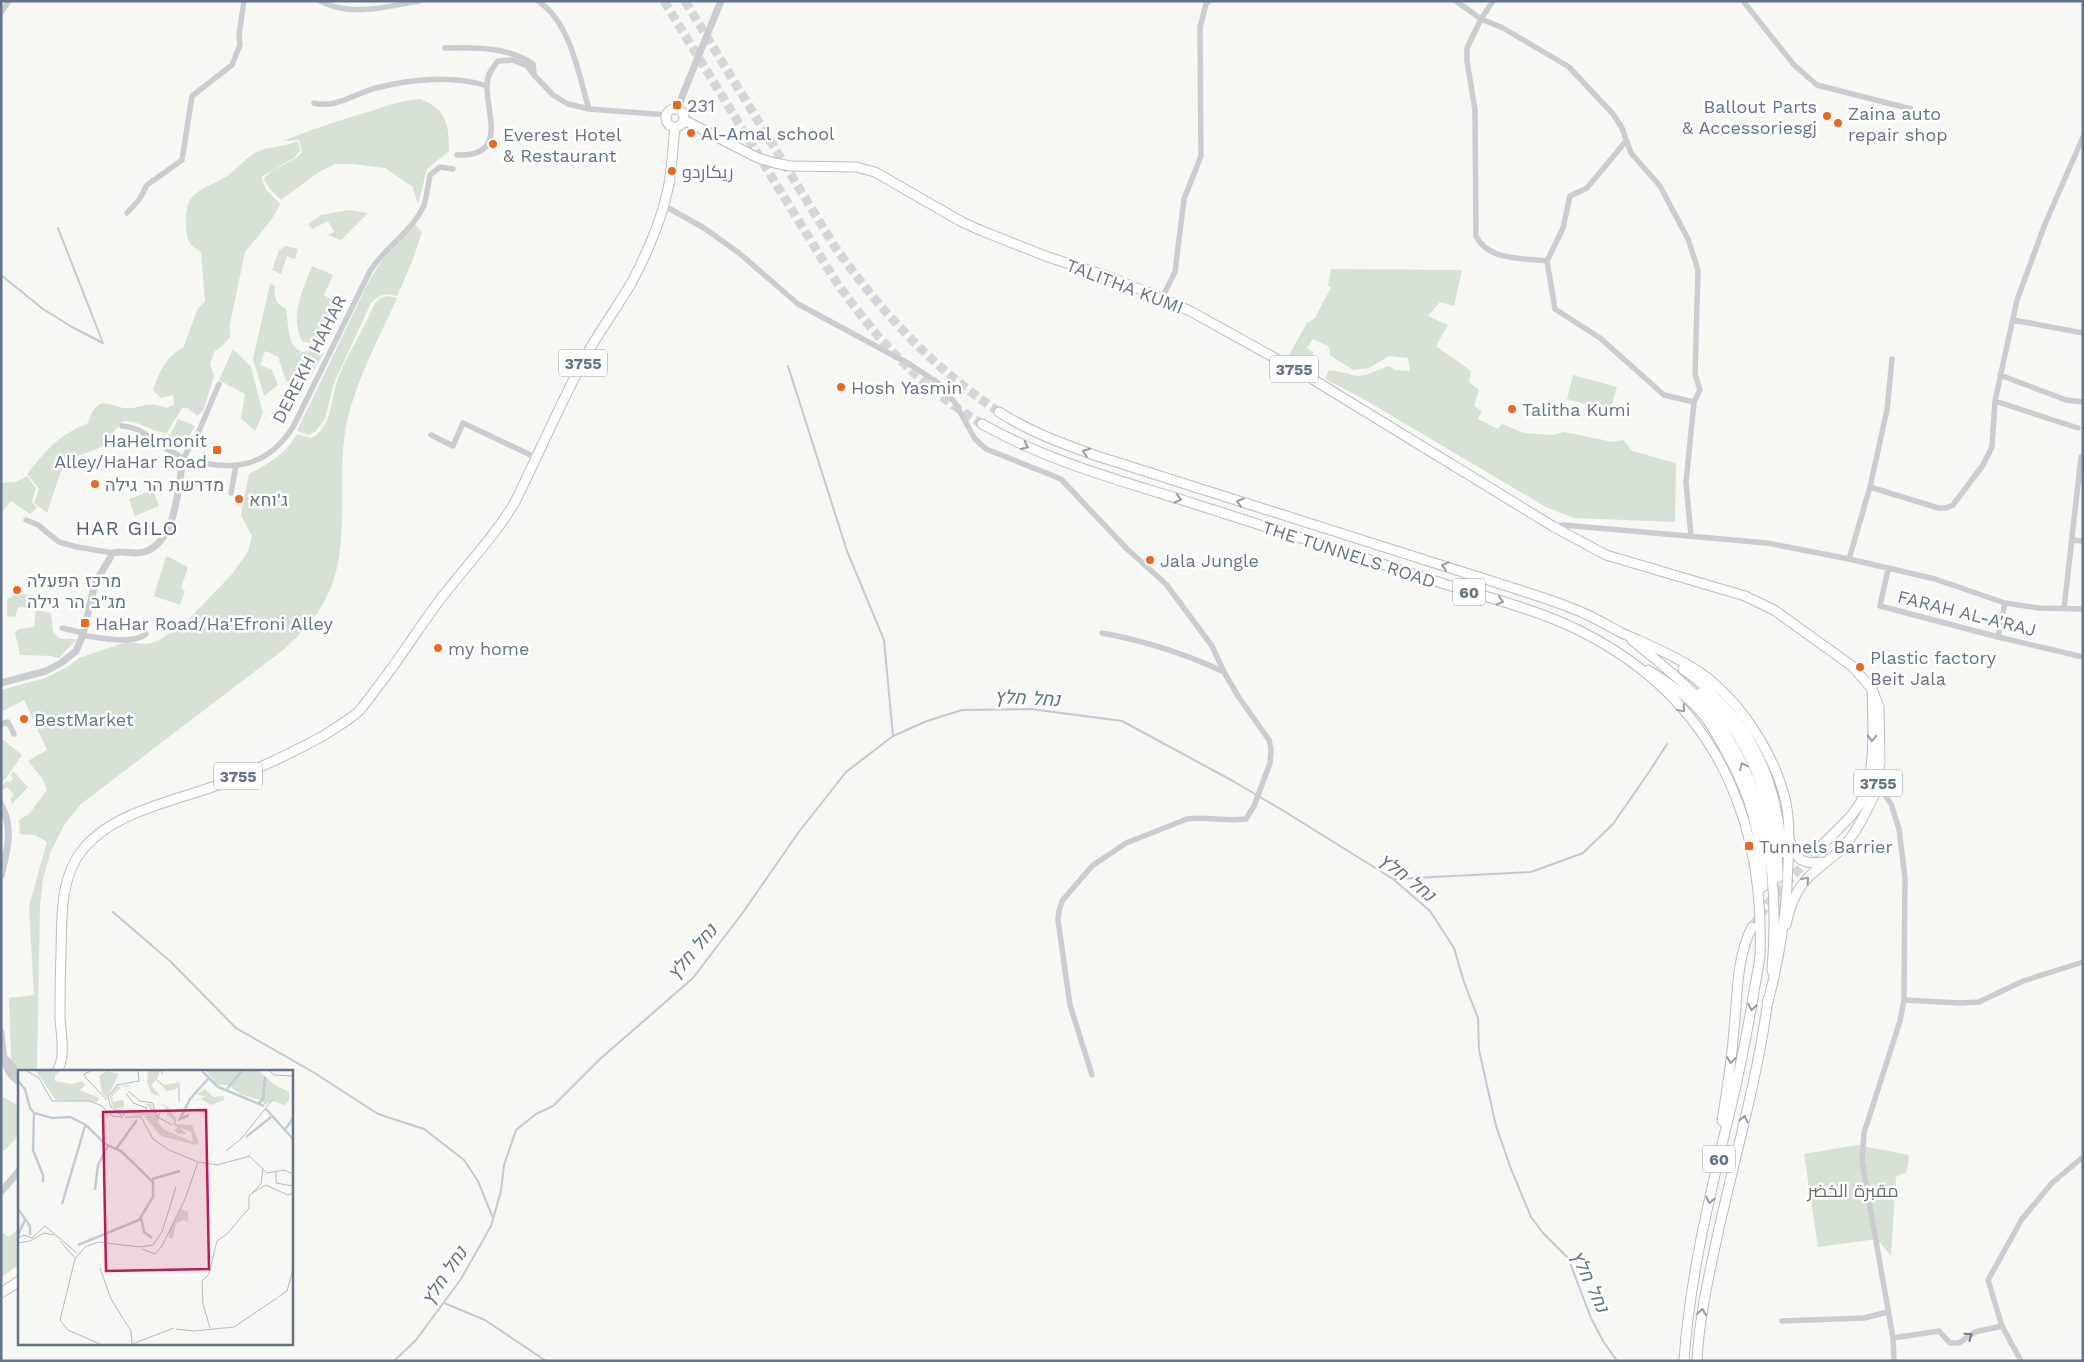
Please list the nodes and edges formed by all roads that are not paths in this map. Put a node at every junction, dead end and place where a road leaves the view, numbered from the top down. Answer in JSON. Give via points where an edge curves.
{"nodes":[{"id":1,"x":9,"y":1,"type":"edge"},
{"id":2,"x":244,"y":1,"type":"edge"},
{"id":3,"x":320,"y":1,"type":"edge"},
{"id":4,"x":418,"y":1,"type":"edge"},
{"id":5,"x":538,"y":1,"type":"edge"},
{"id":6,"x":721,"y":1,"type":"edge"},
{"id":7,"x":1209,"y":1,"type":"edge"},
{"id":8,"x":1456,"y":1,"type":"edge"},
{"id":9,"x":1493,"y":1,"type":"edge"},
{"id":10,"x":1744,"y":1,"type":"edge"},
{"id":11,"x":1,"y":13,"type":"edge"},
{"id":12,"x":1481,"y":19,"type":"junction"},
{"id":13,"x":445,"y":48,"type":"dead end"},
{"id":14,"x":534,"y":76,"type":"junction"},
{"id":15,"x":487,"y":86,"type":"junction"},
{"id":16,"x":314,"y":103,"type":"dead end"},
{"id":17,"x":589,"y":109,"type":"junction"},
{"id":18,"x":1911,"y":109,"type":"dead end"},
{"id":19,"x":678,"y":110,"type":"junction"},
{"id":20,"x":668,"y":114,"type":"junction"},
{"id":21,"x":684,"y":120,"type":"junction"},
{"id":22,"x":675,"y":127,"type":"junction"},
{"id":23,"x":2083,"y":137,"type":"edge"},
{"id":24,"x":1626,"y":141,"type":"junction"},
{"id":25,"x":457,"y":155,"type":"dead end"},
{"id":26,"x":453,"y":169,"type":"dead end"},
{"id":27,"x":662,"y":205,"type":"junction"},
{"id":28,"x":127,"y":213,"type":"dead end"},
{"id":29,"x":1547,"y":261,"type":"junction"},
{"id":30,"x":1162,"y":298,"type":"junction"},
{"id":31,"x":2013,"y":320,"type":"junction"},
{"id":32,"x":2083,"y":333,"type":"edge"},
{"id":33,"x":1892,"y":359,"type":"dead end"},
{"id":34,"x":2000,"y":375,"type":"junction"},
{"id":35,"x":219,"y":384,"type":"dead end"},
{"id":36,"x":1995,"y":401,"type":"junction"},
{"id":37,"x":1694,"y":402,"type":"junction"},
{"id":38,"x":2083,"y":402,"type":"edge"},
{"id":39,"x":998,"y":412,"type":"tunnel mouth"},
{"id":40,"x":982,"y":424,"type":"tunnel mouth"},
{"id":41,"x":122,"y":426,"type":"dead end"},
{"id":42,"x":2078,"y":428,"type":"dead end"},
{"id":43,"x":431,"y":435,"type":"dead end"},
{"id":44,"x":2081,"y":457,"type":"dead end"},
{"id":45,"x":537,"y":458,"type":"junction"},
{"id":46,"x":183,"y":459,"type":"junction"},
{"id":47,"x":236,"y":466,"type":"junction"},
{"id":48,"x":1870,"y":487,"type":"junction"},
{"id":49,"x":231,"y":493,"type":"dead end"},
{"id":50,"x":26,"y":520,"type":"dead end"},
{"id":51,"x":1554,"y":527,"type":"junction"},
{"id":52,"x":1691,"y":536,"type":"junction"},
{"id":53,"x":2072,"y":540,"type":"junction"},
{"id":54,"x":2083,"y":541,"type":"edge"},
{"id":55,"x":113,"y":553,"type":"junction"},
{"id":56,"x":1849,"y":559,"type":"junction"},
{"id":57,"x":1888,"y":569,"type":"junction"},
{"id":58,"x":2005,"y":603,"type":"junction"},
{"id":59,"x":2064,"y":609,"type":"junction"},
{"id":60,"x":2083,"y":609,"type":"edge"},
{"id":61,"x":62,"y":628,"type":"dead end"},
{"id":62,"x":83,"y":633,"type":"junction"},
{"id":63,"x":146,"y":634,"type":"dead end"},
{"id":64,"x":1102,"y":634,"type":"dead end"},
{"id":65,"x":1626,"y":634,"type":"junction"},
{"id":66,"x":1998,"y":637,"type":"junction"},
{"id":67,"x":1598,"y":640,"type":"junction"},
{"id":68,"x":2083,"y":657,"type":"edge"},
{"id":69,"x":1224,"y":672,"type":"junction"},
{"id":70,"x":1,"y":683,"type":"edge"},
{"id":71,"x":1872,"y":689,"type":"junction"},
{"id":72,"x":1,"y":724,"type":"edge"},
{"id":73,"x":1733,"y":730,"type":"junction"},
{"id":74,"x":14,"y":734,"type":"dead end"},
{"id":75,"x":1714,"y":751,"type":"junction"},
{"id":76,"x":1878,"y":785,"type":"junction"},
{"id":77,"x":1,"y":805,"type":"edge"},
{"id":78,"x":1789,"y":836,"type":"junction"},
{"id":79,"x":1815,"y":852,"type":"tunnel mouth"},
{"id":80,"x":1827,"y":862,"type":"junction"},
{"id":81,"x":1,"y":876,"type":"edge"},
{"id":82,"x":1752,"y":927,"type":"tunnel mouth"},
{"id":83,"x":1779,"y":958,"type":"junction"},
{"id":84,"x":1760,"y":959,"type":"junction"},
{"id":85,"x":2083,"y":962,"type":"edge"},
{"id":86,"x":1777,"y":968,"type":"junction"},
{"id":87,"x":1904,"y":1000,"type":"junction"},
{"id":88,"x":1768,"y":1002,"type":"junction"},
{"id":89,"x":1,"y":1032,"type":"edge"},
{"id":90,"x":61,"y":1049,"type":"junction"},
{"id":91,"x":3,"y":1052,"type":"junction"},
{"id":92,"x":58,"y":1070,"type":"edge"},
{"id":93,"x":65,"y":1070,"type":"edge"},
{"id":94,"x":18,"y":1074,"type":"edge"},
{"id":95,"x":1092,"y":1075,"type":"dead end"},
{"id":96,"x":18,"y":1081,"type":"edge"},
{"id":97,"x":2083,"y":1157,"type":"edge"},
{"id":98,"x":18,"y":1172,"type":"edge"},
{"id":99,"x":1714,"y":1182,"type":"junction"},
{"id":100,"x":1,"y":1192,"type":"edge"},
{"id":101,"x":18,"y":1282,"type":"edge"},
{"id":102,"x":1,"y":1293,"type":"edge"},
{"id":103,"x":1888,"y":1312,"type":"junction"},
{"id":104,"x":1782,"y":1321,"type":"dead end"},
{"id":105,"x":2002,"y":1326,"type":"junction"},
{"id":106,"x":1893,"y":1338,"type":"junction"},
{"id":107,"x":1684,"y":1361,"type":"edge"},
{"id":108,"x":1697,"y":1361,"type":"edge"},
{"id":109,"x":1894,"y":1361,"type":"edge"},
{"id":110,"x":2021,"y":1361,"type":"edge"}],
"edges":[{"from":1,"to":11,"type":"street"},
{"from":2,"to":28,"type":"street","via":[[240,45],[232,65],[192,96],[182,160],[147,185]]},
{"from":3,"to":4,"type":"street","via":[[352,10]]},
{"from":5,"to":17,"type":"street","via":[[558,20]]},
{"from":6,"to":19,"type":"street"},
{"from":7,"to":30,"type":"street","via":[[1200,26],[1200,156],[1184,199],[1175,272]]},
{"from":8,"to":12,"type":"street"},
{"from":9,"to":12,"type":"street"},
{"from":10,"to":18,"type":"street","via":[[1794,65],[1817,86]]},
{"from":12,"to":24,"type":"street","via":[[1503,28],[1569,67],[1613,114]]},
{"from":12,"to":29,"type":"street","via":[[1467,48],[1475,110],[1476,236],[1488,250],[1505,257]]},
{"from":13,"to":14,"type":"street","via":[[499,51],[524,57],[533,64]]},
{"from":14,"to":15,"type":"street","via":[[527,66],[513,60],[498,61],[492,67]]},
{"from":14,"to":17,"type":"street","via":[[568,104]]},
{"from":15,"to":16,"type":"street","via":[[471,81],[405,82],[376,88],[332,104]]},
{"from":15,"to":25,"type":"street","via":[[492,123],[490,139],[482,150],[469,156]]},
{"from":17,"to":20,"type":"street"},
{"from":19,"to":20,"type":"main road"},
{"from":19,"to":21,"type":"main road"},
{"from":20,"to":22,"type":"main road","via":[[668,122]]},
{"from":21,"to":22,"type":"main road"},
{"from":21,"to":30,"type":"main road","name":"TALITHA KUMI","number":"3755","via":[[758,158],[775,163],[856,167],[875,172],[982,231]]},
{"from":22,"to":27,"type":"main road","number":"3755","via":[[669,185]]},
{"from":23,"to":31,"type":"street","via":[[2046,224]]},
{"from":24,"to":29,"type":"street","via":[[1587,188],[1570,196],[1563,228]]},
{"from":24,"to":37,"type":"street","via":[[1660,186],[1694,255],[1699,283],[1696,374],[1700,390]]},
{"from":26,"to":47,"type":"street","name":"DEREKH HAHAR","via":[[440,167],[430,175],[420,213],[373,266],[284,440],[267,455]]},
{"from":27,"to":45,"type":"main road","number":"3755","via":[[658,223],[634,278],[600,331]]},
{"from":27,"to":69,"type":"street","via":[[704,228],[798,304],[934,380],[955,403],[975,439],[991,453],[1062,479],[1127,549],[1166,584],[1212,646]]},
{"from":29,"to":37,"type":"street","via":[[1555,309],[1600,338],[1664,395]]},
{"from":30,"to":51,"type":"main road","name":"TALITHA KUMI","number":"3755","via":[[1308,377]]},
{"from":31,"to":32,"type":"street"},
{"from":31,"to":34,"type":"street"},
{"from":33,"to":48,"type":"street","via":[[1887,410]]},
{"from":34,"to":36,"type":"street"},
{"from":34,"to":38,"type":"street","via":[[2066,400]]},
{"from":35,"to":46,"type":"street"},
{"from":36,"to":42,"type":"street"},
{"from":36,"to":48,"type":"street","via":[[1992,447],[1984,465],[1950,508],[1938,508]]},
{"from":37,"to":52,"type":"street","via":[[1686,482]]},
{"from":65,"to":39,"type":"main road","name":"THE TUNNELS ROAD","number":"60","one_way":true,"via":[[1591,616],[1510,587],[1094,455],[1045,436]]},
{"from":40,"to":67,"type":"main road","name":"THE TUNNELS ROAD","number":"60","one_way":true,"via":[[1046,456],[1514,606],[1566,624]]},
{"from":41,"to":46,"type":"street","via":[[145,432]]},
{"from":43,"to":45,"type":"street","via":[[453,446],[463,423]]},
{"from":44,"to":53,"type":"street"},
{"from":45,"to":90,"type":"main road","number":"3755","via":[[503,522],[440,599],[359,711],[324,735],[264,765],[127,818],[85,846],[67,880],[63,899]]},
{"from":46,"to":47,"type":"street","name":"DEREKH HAHAR"},
{"from":46,"to":55,"type":"street","via":[[174,509],[163,537],[146,551]]},
{"from":47,"to":49,"type":"street"},
{"from":48,"to":56,"type":"street"},
{"from":50,"to":55,"type":"street","via":[[59,542]]},
{"from":51,"to":52,"type":"street","via":[[1564,525]]},
{"from":51,"to":71,"type":"main road","name":"TALITHA KUMI","number":"3755","via":[[1606,555],[1745,596],[1774,610],[1852,666]]},
{"from":52,"to":56,"type":"street","via":[[1767,543]]},
{"from":53,"to":54,"type":"street"},
{"from":53,"to":59,"type":"street"},
{"from":55,"to":62,"type":"street","via":[[95,583]]},
{"from":56,"to":57,"type":"street"},
{"from":57,"to":58,"type":"street","via":[[1935,579]]},
{"from":57,"to":66,"type":"street","name":"FARAH AL-A'RAJ","via":[[1880,606]]},
{"from":58,"to":59,"type":"street"},
{"from":58,"to":66,"type":"street"},
{"from":59,"to":60,"type":"street"},
{"from":61,"to":62,"type":"street"},
{"from":62,"to":63,"type":"street","via":[[120,640]]},
{"from":62,"to":70,"type":"street","via":[[76,651],[61,663],[46,671]]},
{"from":64,"to":69,"type":"street","via":[[1167,649]]},
{"from":65,"to":73,"type":"main road","number":"60"},
{"from":65,"to":73,"type":"main road","number":"60","via":[[1646,643],[1699,682],[1730,712]]},
{"from":66,"to":68,"type":"street","name":"FARAH AL-A'RAJ"},
{"from":67,"to":73,"type":"main road","number":"60","via":[[1675,687],[1703,714]]},
{"from":67,"to":75,"type":"main road","name":"THE TUNNELS ROAD","number":"60","one_way":true,"via":[[1668,692]]},
{"from":69,"to":95,"type":"street","via":[[1262,729],[1271,749],[1264,779],[1246,819],[1197,817],[1126,843],[1092,866],[1062,901],[1059,912],[1070,1005]]},
{"from":71,"to":76,"type":"main road","name":"TALITHA KUMI","number":"3755","via":[[1880,717]]},
{"from":71,"to":79,"type":"main road","one_way":true,"via":[[1870,773],[1866,790],[1857,808]]},
{"from":72,"to":74,"type":"street","via":[[8,722]]},
{"from":73,"to":75,"type":"main road"},
{"from":73,"to":78,"type":"main road","number":"60","via":[[1761,741],[1785,802]]},
{"from":73,"to":83,"type":"main road","number":"60","via":[[1749,737],[1774,799],[1784,889]]},
{"from":73,"to":84,"type":"main road","number":"60","via":[[1760,845],[1763,892]]},
{"from":73,"to":86,"type":"main road","number":"60","via":[[1757,776],[1774,841],[1778,864]]},
{"from":88,"to":73,"type":"main road","number":"60","one_way":true,"via":[[1775,908],[1769,842],[1762,812],[1732,742]]},
{"from":75,"to":84,"type":"main road","name":"THE TUNNELS ROAD","number":"60","via":[[1740,803],[1750,841],[1759,907]]},
{"from":76,"to":80,"type":"main road","name":"TALITHA KUMI","number":"3755","via":[[1850,839]]},
{"from":76,"to":87,"type":"street","via":[[1891,804],[1899,829],[1905,878]]},
{"from":77,"to":81,"type":"street","via":[[9,829]]},
{"from":78,"to":80,"type":"main road","via":[[1795,853],[1802,861]]},
{"from":78,"to":83,"type":"main road","number":"60","via":[[1787,901]]},
{"from":83,"to":80,"type":"main road","number":"3755","one_way":true,"via":[[1796,895],[1807,878]]},
{"from":82,"to":99,"type":"main road","one_way":true,"via":[[1739,965],[1734,1038]]},
{"from":83,"to":86,"type":"main road","number":"60"},
{"from":84,"to":99,"type":"main road","name":"THE TUNNELS ROAD","number":"60","one_way":true,"via":[[1747,1036]]},
{"from":85,"to":87,"type":"street","via":[[2023,981],[1979,1002]]},
{"from":86,"to":88,"type":"main road","number":"60"},
{"from":87,"to":103,"type":"street","via":[[1862,1143],[1862,1161]]},
{"from":108,"to":88,"type":"main road","number":"60","one_way":true,"via":[[1710,1269]]},
{"from":89,"to":91,"type":"street"},
{"from":90,"to":92,"type":"main road","number":"3755"},
{"from":90,"to":93,"type":"main road","number":"3755"},
{"from":91,"to":94,"type":"street"},
{"from":91,"to":96,"type":"street","via":[[8,1073]]},
{"from":97,"to":105,"type":"street","via":[[2052,1183],[2022,1219],[1988,1280]]},
{"from":98,"to":100,"type":"street"},
{"from":99,"to":107,"type":"main road","name":"THE TUNNELS ROAD","number":"60","one_way":true,"via":[[1694,1279]]},
{"from":101,"to":102,"type":"main road"},
{"from":103,"to":104,"type":"street","via":[[1864,1318]]},
{"from":103,"to":106,"type":"street"},
{"from":106,"to":105,"type":"street","one_way":true,"via":[[1939,1330],[1950,1343],[1960,1343],[1975,1332]]},
{"from":105,"to":110,"type":"street"},
{"from":106,"to":109,"type":"street"}]}
